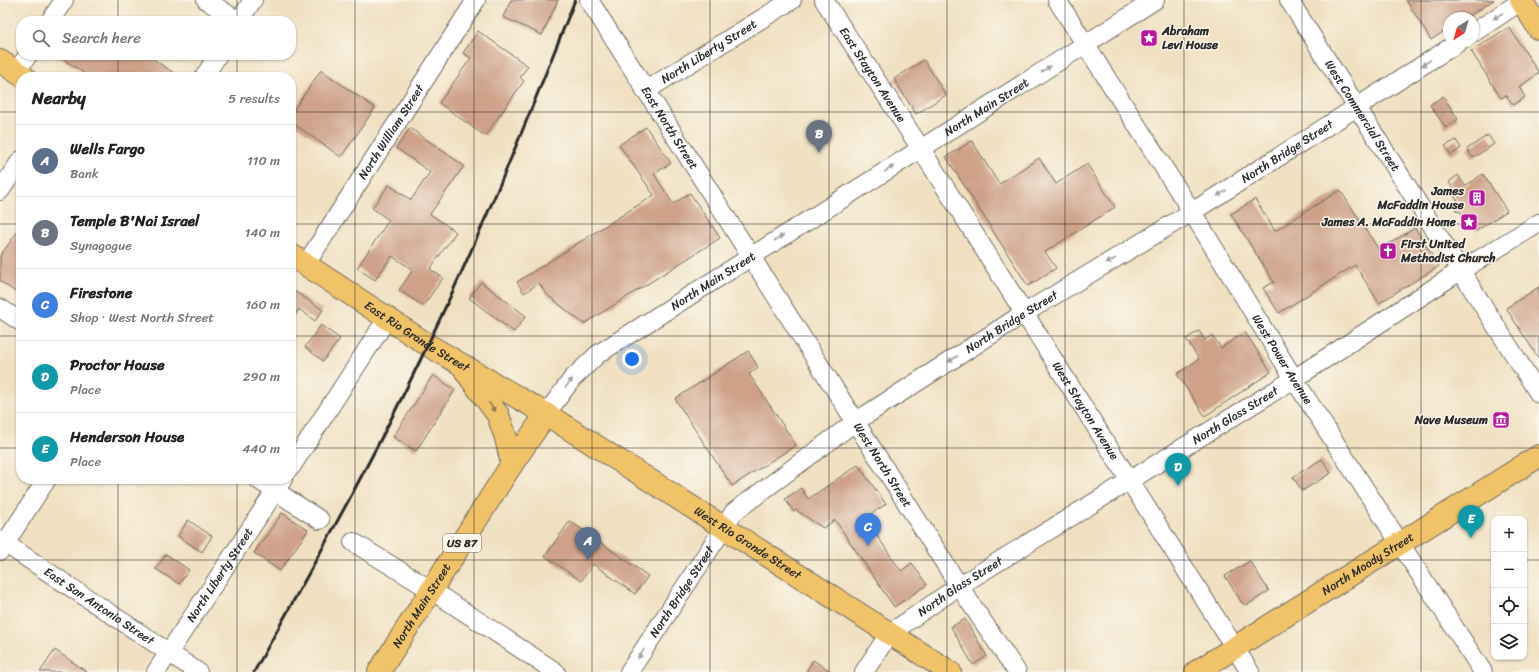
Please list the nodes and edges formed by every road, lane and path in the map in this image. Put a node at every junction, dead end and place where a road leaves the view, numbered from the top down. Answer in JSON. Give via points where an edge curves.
{"nodes":[{"id":1,"x":64,"y":0,"type":"edge"},
{"id":2,"x":206,"y":0,"type":"edge"},
{"id":3,"x":252,"y":0,"type":"edge"},
{"id":4,"x":476,"y":0,"type":"edge"},
{"id":5,"x":589,"y":0,"type":"edge"},
{"id":6,"x":792,"y":0,"type":"edge"},
{"id":7,"x":824,"y":0,"type":"edge"},
{"id":8,"x":1058,"y":0,"type":"edge"},
{"id":9,"x":1155,"y":0,"type":"edge"},
{"id":10,"x":1289,"y":0,"type":"edge"},
{"id":11,"x":1522,"y":0,"type":"edge"},
{"id":12,"x":53,"y":16,"type":"edge"},
{"id":13,"x":231,"y":16,"type":"edge"},
{"id":14,"x":242,"y":16,"type":"edge"},
{"id":15,"x":1479,"y":29,"type":"edge"},
{"id":16,"x":1539,"y":29,"type":"edge"},
{"id":17,"x":1086,"y":44,"type":"junction"},
{"id":18,"x":1450,"y":48,"type":"edge"},
{"id":19,"x":215,"y":60,"type":"edge"},
{"id":20,"x":207,"y":72,"type":"edge"},
{"id":21,"x":645,"y":91,"type":"junction"},
{"id":22,"x":1358,"y":108,"type":"junction"},
{"id":23,"x":921,"y":150,"type":"junction"},
{"id":24,"x":16,"y":167,"type":"edge"},
{"id":25,"x":0,"y":191,"type":"edge"},
{"id":26,"x":1192,"y":212,"type":"junction"},
{"id":27,"x":1539,"y":223,"type":"edge"},
{"id":28,"x":751,"y":256,"type":"junction"},
{"id":29,"x":298,"y":259,"type":"edge"},
{"id":30,"x":1460,"y":271,"type":"junction"},
{"id":31,"x":0,"y":308,"type":"edge"},
{"id":32,"x":1023,"y":314,"type":"junction"},
{"id":33,"x":388,"y":317,"type":"junction"},
{"id":34,"x":16,"y":319,"type":"edge"},
{"id":35,"x":461,"y":364,"type":"junction"},
{"id":36,"x":1294,"y":379,"type":"junction"},
{"id":37,"x":1539,"y":394,"type":"edge"},
{"id":38,"x":546,"y":414,"type":"junction"},
{"id":39,"x":855,"y":422,"type":"junction"},
{"id":40,"x":1539,"y":456,"type":"edge"},
{"id":41,"x":296,"y":459,"type":"edge"},
{"id":42,"x":512,"y":464,"type":"junction"},
{"id":43,"x":1129,"y":482,"type":"junction"},
{"id":44,"x":44,"y":484,"type":"edge"},
{"id":45,"x":279,"y":485,"type":"edge"},
{"id":46,"x":320,"y":520,"type":"dead end"},
{"id":47,"x":722,"y":527,"type":"junction"},
{"id":48,"x":353,"y":542,"type":"dead end"},
{"id":49,"x":1401,"y":544,"type":"junction"},
{"id":50,"x":2,"y":545,"type":"edge"},
{"id":51,"x":959,"y":586,"type":"junction"},
{"id":52,"x":431,"y":590,"type":"junction"},
{"id":53,"x":889,"y":634,"type":"junction"},
{"id":54,"x":1235,"y":648,"type":"junction"},
{"id":55,"x":169,"y":653,"type":"junction"},
{"id":56,"x":156,"y":672,"type":"edge"},
{"id":57,"x":198,"y":672,"type":"edge"},
{"id":58,"x":379,"y":672,"type":"edge"},
{"id":59,"x":556,"y":672,"type":"edge"},
{"id":60,"x":629,"y":672,"type":"edge"},
{"id":61,"x":864,"y":672,"type":"edge"},
{"id":62,"x":950,"y":672,"type":"edge"},
{"id":63,"x":1017,"y":672,"type":"edge"},
{"id":64,"x":1196,"y":672,"type":"edge"},
{"id":65,"x":1250,"y":672,"type":"edge"},
{"id":66,"x":1483,"y":672,"type":"edge"}],
"edges":[{"from":1,"to":12,"type":"street"},
{"from":2,"to":13,"type":"street"},
{"from":3,"to":14,"type":"street"},
{"from":4,"to":29,"type":"street","name":"North William Street"},
{"from":5,"to":21,"type":"street","name":"East North Street"},
{"from":6,"to":21,"type":"street","name":"North Liberty Street"},
{"from":7,"to":23,"type":"street","name":"East Stayton Avenue"},
{"from":8,"to":17,"type":"street","name":"West Power Avenue"},
{"from":9,"to":17,"type":"street","name":"North Main Street"},
{"from":10,"to":22,"type":"street","name":"West Commercial Street"},
{"from":11,"to":15,"type":"street","one_way":true},
{"from":11,"to":16,"type":"main road"},
{"from":23,"to":17,"type":"street","name":"North Main Street","one_way":true},
{"from":17,"to":26,"type":"street","name":"West Power Avenue"},
{"from":18,"to":22,"type":"street","name":"North Bridge Street","one_way":true},
{"from":19,"to":20,"type":"street"},
{"from":21,"to":28,"type":"street","name":"East North Street"},
{"from":22,"to":26,"type":"street","name":"North Bridge Street","one_way":true},
{"from":22,"to":30,"type":"street","name":"West Commercial Street"},
{"from":28,"to":23,"type":"street","name":"North Main Street","one_way":true},
{"from":23,"to":32,"type":"street","name":"West Stayton Avenue"},
{"from":24,"to":25,"type":"street"},
{"from":26,"to":32,"type":"street","name":"North Bridge Street","one_way":true},
{"from":26,"to":36,"type":"street","name":"West Power Avenue"},
{"from":27,"to":30,"type":"street","name":"North Glass Street"},
{"from":38,"to":28,"type":"street","name":"North Main Street","one_way":true,"via":[[572,379],[598,354]]},
{"from":28,"to":39,"type":"street","name":"West North Street"},
{"from":29,"to":33,"type":"main road","name":"East Rio Grande Street"},
{"from":30,"to":36,"type":"street","name":"North Glass Street"},
{"from":30,"to":37,"type":"street","name":"West Commercial Street"},
{"from":31,"to":34,"type":"street"},
{"from":32,"to":39,"type":"street","name":"North Bridge Street","one_way":true},
{"from":32,"to":43,"type":"street","name":"West Stayton Avenue"},
{"from":33,"to":35,"type":"main road","name":"East Rio Grande Street"},
{"from":33,"to":41,"type":"street"},
{"from":35,"to":38,"type":"main road","name":"East Rio Grande Street"},
{"from":35,"to":42,"type":"main road","one_way":true,"via":[[498,415]]},
{"from":36,"to":43,"type":"street","name":"North Glass Street"},
{"from":36,"to":49,"type":"street","name":"West Power Avenue"},
{"from":38,"to":42,"type":"main road","name":"North Main Street","number":"US 87"},
{"from":38,"to":47,"type":"main road","name":"West Rio Grande Street"},
{"from":39,"to":47,"type":"street","name":"North Bridge Street","via":[[734,512]]},
{"from":39,"to":51,"type":"street","name":"West North Street"},
{"from":40,"to":49,"type":"main road","name":"North Moody Street"},
{"from":42,"to":52,"type":"main road","name":"North Main Street","number":"US 87"},
{"from":43,"to":51,"type":"street","name":"North Glass Street"},
{"from":43,"to":54,"type":"street","name":"West Stayton Avenue"},
{"from":44,"to":50,"type":"street"},
{"from":45,"to":46,"type":"street"},
{"from":45,"to":55,"type":"street","name":"North Liberty Street"},
{"from":47,"to":53,"type":"main road","name":"West Rio Grande Street"},
{"from":47,"to":60,"type":"street","name":"North Bridge Street","one_way":true},
{"from":48,"to":52,"type":"street"},
{"from":49,"to":54,"type":"main road","name":"North Moody Street"},
{"from":49,"to":66,"type":"street","name":"West Power Avenue"},
{"from":50,"to":55,"type":"street","name":"East San Antonio Street"},
{"from":51,"to":53,"type":"street","name":"North Glass Street"},
{"from":51,"to":63,"type":"street","name":"West North Street"},
{"from":52,"to":58,"type":"main road","name":"North Main Street","number":"US 87"},
{"from":52,"to":59,"type":"street"},
{"from":53,"to":61,"type":"street","name":"North Glass Street"},
{"from":53,"to":62,"type":"main road","name":"West Rio Grande Street"},
{"from":54,"to":64,"type":"main road","name":"North Moody Street"},
{"from":54,"to":65,"type":"street","name":"West Stayton Avenue"},
{"from":55,"to":56,"type":"street","name":"North Liberty Street"},
{"from":55,"to":57,"type":"street","name":"East San Antonio Street"}]}
